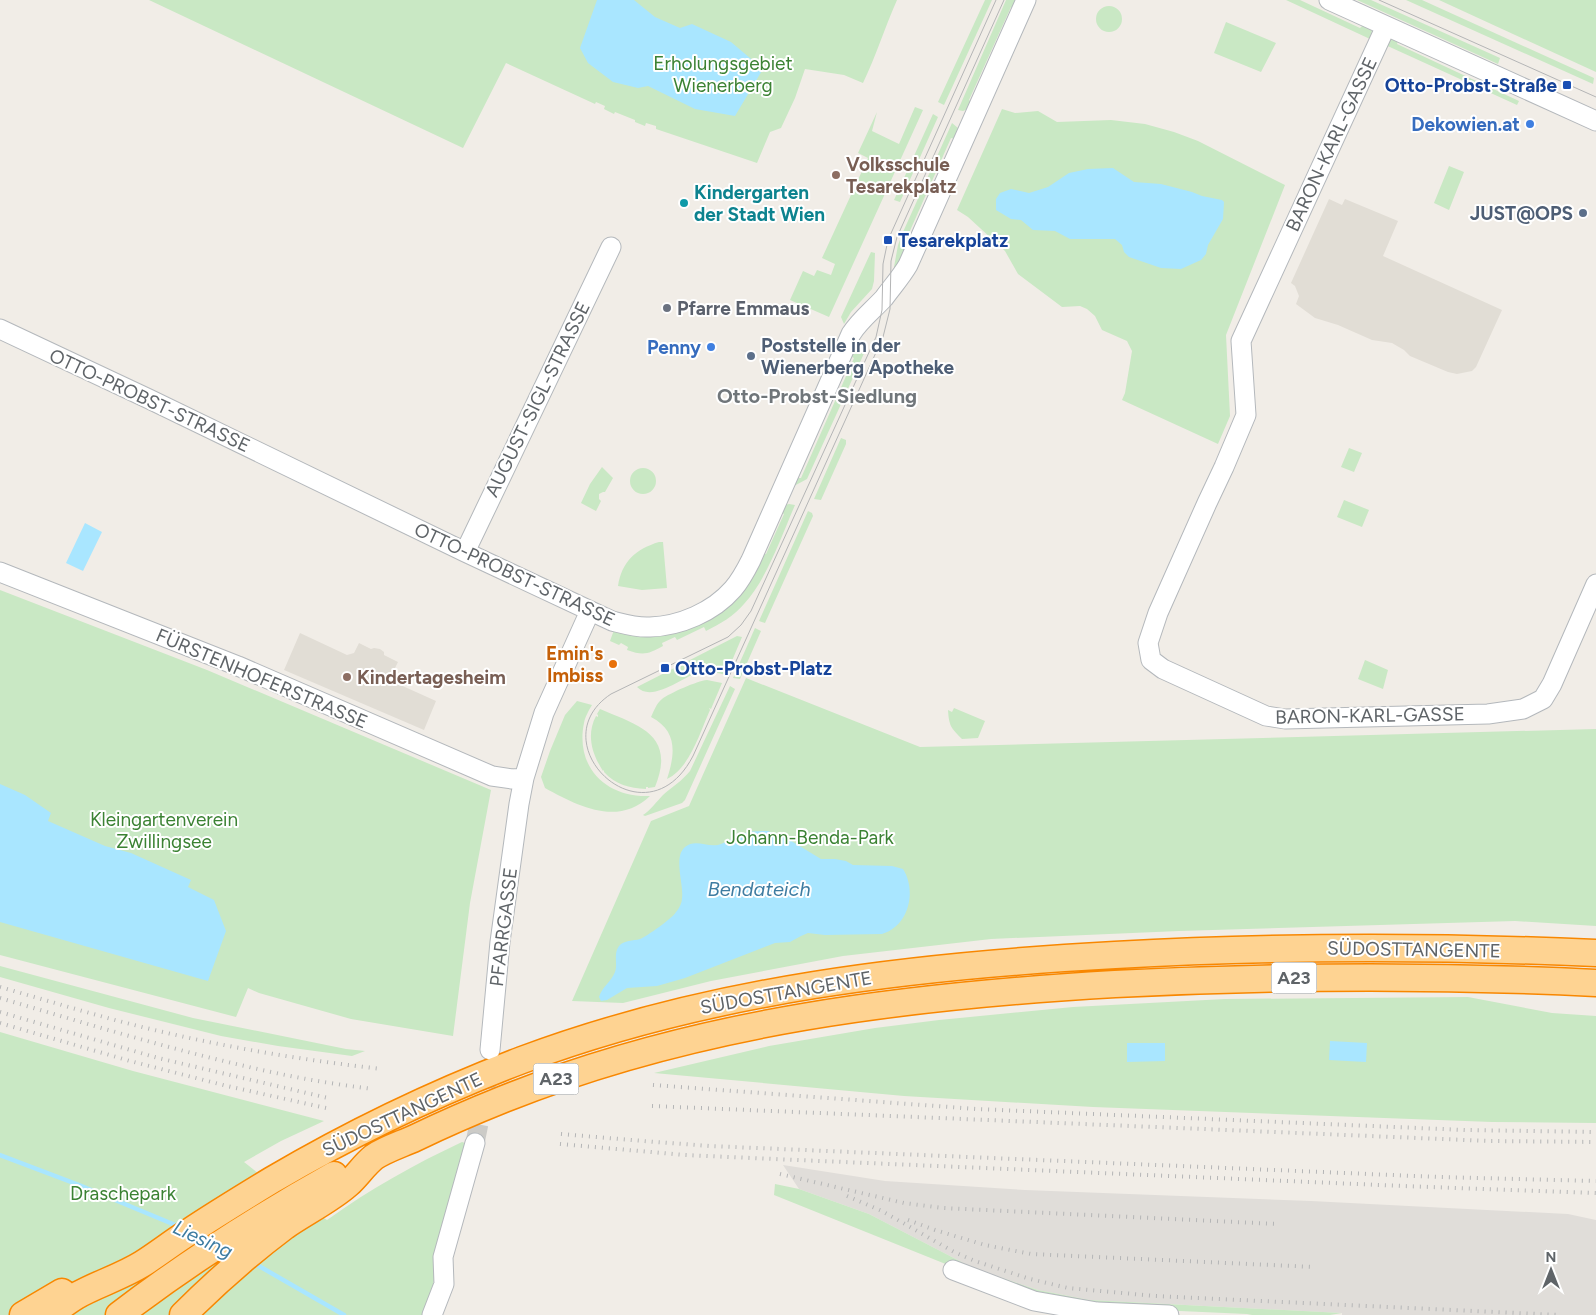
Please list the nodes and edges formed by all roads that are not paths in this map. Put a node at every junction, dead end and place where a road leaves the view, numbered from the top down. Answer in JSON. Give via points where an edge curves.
{"nodes":[{"id":1,"x":1026,"y":0,"type":"edge"},
{"id":2,"x":1329,"y":0,"type":"edge"},
{"id":3,"x":1386,"y":26,"type":"junction"},
{"id":4,"x":1596,"y":120,"type":"edge"},
{"id":5,"x":611,"y":247,"type":"dead end"},
{"id":6,"x":0,"y":329,"type":"edge"},
{"id":7,"x":465,"y":552,"type":"junction"},
{"id":8,"x":0,"y":572,"type":"edge"},
{"id":9,"x":1596,"y":584,"type":"edge"},
{"id":10,"x":590,"y":610,"type":"junction"},
{"id":11,"x":524,"y":778,"type":"junction"},
{"id":12,"x":1596,"y":953,"type":"edge"},
{"id":13,"x":1596,"y":983,"type":"edge"},
{"id":14,"x":490,"y":1050,"type":"tunnel mouth"},
{"id":15,"x":475,"y":1143,"type":"tunnel mouth"},
{"id":16,"x":301,"y":1204,"type":"junction"},
{"id":17,"x":138,"y":1266,"type":"junction"},
{"id":18,"x":954,"y":1270,"type":"dead end"},
{"id":19,"x":23,"y":1315,"type":"edge"},
{"id":20,"x":49,"y":1315,"type":"edge"},
{"id":21,"x":81,"y":1315,"type":"edge"},
{"id":22,"x":118,"y":1315,"type":"edge"},
{"id":23,"x":183,"y":1315,"type":"edge"},
{"id":24,"x":432,"y":1315,"type":"edge"},
{"id":25,"x":1169,"y":1315,"type":"edge"}],
"edges":[{"from":1,"to":10,"type":"street","name":"OTTO-PROBST-STRASSE","via":[[908,266],[851,334],[752,560],[738,583],[712,607],[675,623],[659,626],[638,627],[618,623]]},
{"from":2,"to":3,"type":"street"},
{"from":3,"to":4,"type":"street"},
{"from":3,"to":9,"type":"street","name":"BARON-KARL-GASSE","via":[[1241,341],[1246,416],[1158,613],[1148,643],[1151,660],[1163,669],[1266,716],[1285,719],[1488,714],[1523,710],[1543,699],[1552,684]]},
{"from":5,"to":7,"type":"street","name":"AUGUST-SIGL-STRASSE"},
{"from":6,"to":7,"type":"street","name":"OTTO-PROBST-STRASSE"},
{"from":7,"to":10,"type":"street","name":"OTTO-PROBST-STRASSE"},
{"from":8,"to":11,"type":"street","name":"FÜRSTENHOFERSTRASSE","via":[[238,666],[492,776]]},
{"from":10,"to":11,"type":"street","via":[[544,713]]},
{"from":11,"to":14,"type":"street","name":"PFARRGASSE","via":[[500,942]]},
{"from":12,"to":17,"type":"highway","name":"SÜDOSTTANGENTE","number":"A23","via":[[1445,948],[1257,949],[1132,954],[990,964],[851,979],[760,994],[656,1018],[582,1040],[469,1081],[369,1126],[269,1182]]},
{"from":13,"to":16,"type":"highway","name":"SÜDOSTTANGENTE","number":"A23","via":[[1444,978],[1258,979],[1086,986],[993,993],[798,1017],[722,1032],[621,1058],[528,1089],[373,1158],[346,1186]]},
{"from":15,"to":24,"type":"street","via":[[443,1257],[444,1284]]},
{"from":16,"to":22,"type":"highway","via":[[201,1256]]},
{"from":16,"to":23,"type":"highway","name":"SÜDOSTTANGENTE","number":"A23","via":[[287,1225],[227,1273]]},
{"from":17,"to":19,"type":"highway","via":[[68,1289]]},
{"from":17,"to":20,"type":"highway","name":"SÜDOSTTANGENTE","number":"A23","via":[[74,1297]]},
{"from":17,"to":21,"type":"highway"},
{"from":18,"to":25,"type":"street","via":[[1034,1301],[1097,1312]]}]}
